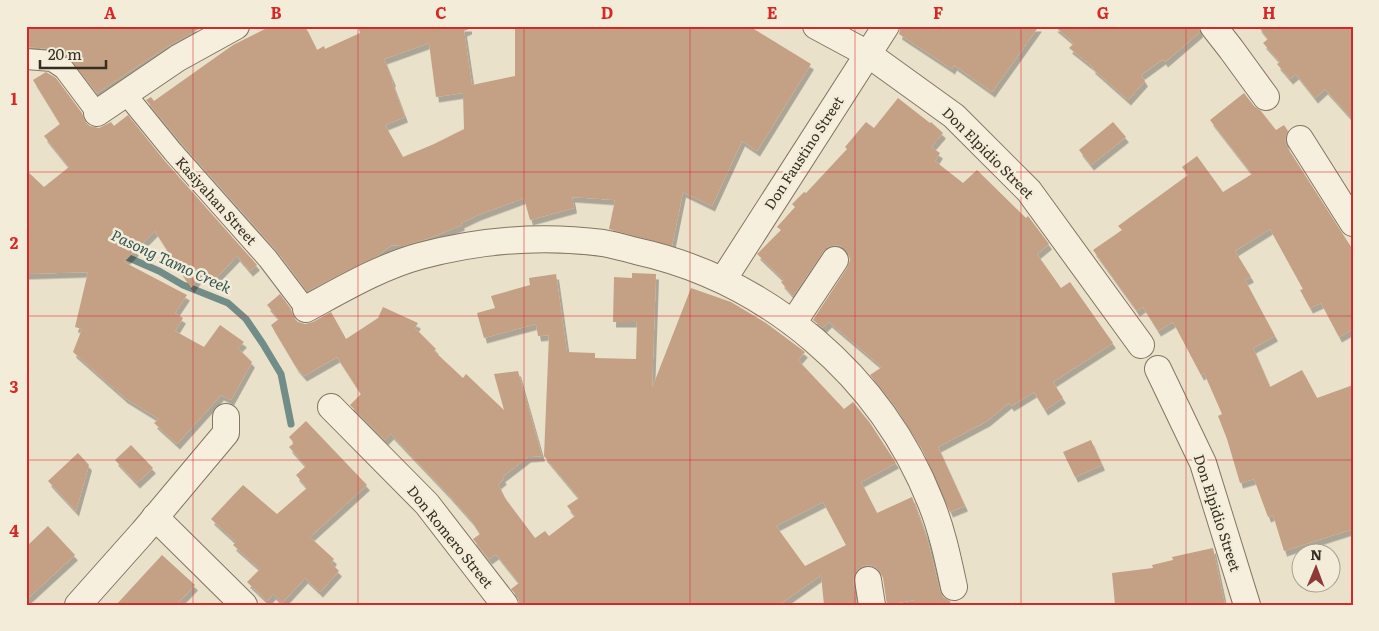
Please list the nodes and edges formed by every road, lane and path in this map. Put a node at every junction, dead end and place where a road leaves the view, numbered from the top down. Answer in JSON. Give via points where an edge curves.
{"nodes":[{"id":1,"x":236,"y":26,"type":"edge"},
{"id":2,"x":816,"y":26,"type":"edge"},
{"id":3,"x":886,"y":26,"type":"edge"},
{"id":4,"x":1213,"y":26,"type":"edge"},
{"id":5,"x":868,"y":54,"type":"junction"},
{"id":6,"x":26,"y":59,"type":"edge"},
{"id":7,"x":125,"y":93,"type":"junction"},
{"id":8,"x":1266,"y":97,"type":"dead end"},
{"id":9,"x":97,"y":113,"type":"joint"},
{"id":10,"x":1300,"y":138,"type":"dead end"},
{"id":11,"x":1353,"y":223,"type":"edge"},
{"id":12,"x":835,"y":260,"type":"dead end"},
{"id":13,"x":723,"y":280,"type":"junction"},
{"id":14,"x":306,"y":309,"type":"joint"},
{"id":15,"x":793,"y":323,"type":"junction"},
{"id":16,"x":1141,"y":345,"type":"dead end"},
{"id":17,"x":1158,"y":369,"type":"dead end"},
{"id":18,"x":331,"y":407,"type":"dead end"},
{"id":19,"x":226,"y":417,"type":"dead end"},
{"id":20,"x":154,"y":517,"type":"junction"},
{"id":21,"x":954,"y":587,"type":"dead end"},
{"id":22,"x":78,"y":605,"type":"edge"},
{"id":23,"x":244,"y":605,"type":"edge"},
{"id":24,"x":505,"y":605,"type":"edge"},
{"id":25,"x":1247,"y":605,"type":"edge"}],
"edges":[{"from":1,"to":7,"type":"street","via":[[178,58]]},
{"from":2,"to":5,"type":"street"},
{"from":3,"to":5,"type":"street","name":"Don Faustino Street"},
{"from":4,"to":8,"type":"street"},
{"from":5,"to":13,"type":"street","name":"Don Faustino Street"},
{"from":5,"to":16,"type":"street","name":"Don Elpidio Street","via":[[954,116],[1029,190]]},
{"from":6,"to":9,"type":"street","via":[[52,61],[64,69]]},
{"from":7,"to":9,"type":"street"},
{"from":7,"to":14,"type":"street","name":"Kasiyahan Street","via":[[268,259]]},
{"from":10,"to":11,"type":"street"},
{"from":12,"to":15,"type":"street"},
{"from":13,"to":14,"type":"street","via":[[656,255],[604,243],[542,238],[480,243],[418,256],[360,279]]},
{"from":13,"to":15,"type":"street","via":[[762,301]]},
{"from":15,"to":21,"type":"street","via":[[832,356],[889,424],[931,502],[945,544]]},
{"from":17,"to":25,"type":"street","name":"Don Elpidio Street","via":[[1203,463]]},
{"from":18,"to":24,"type":"street","name":"Don Romero Street","via":[[427,504]]},
{"from":19,"to":20,"type":"street","via":[[226,434]]},
{"from":20,"to":22,"type":"street"},
{"from":20,"to":23,"type":"street"}]}
